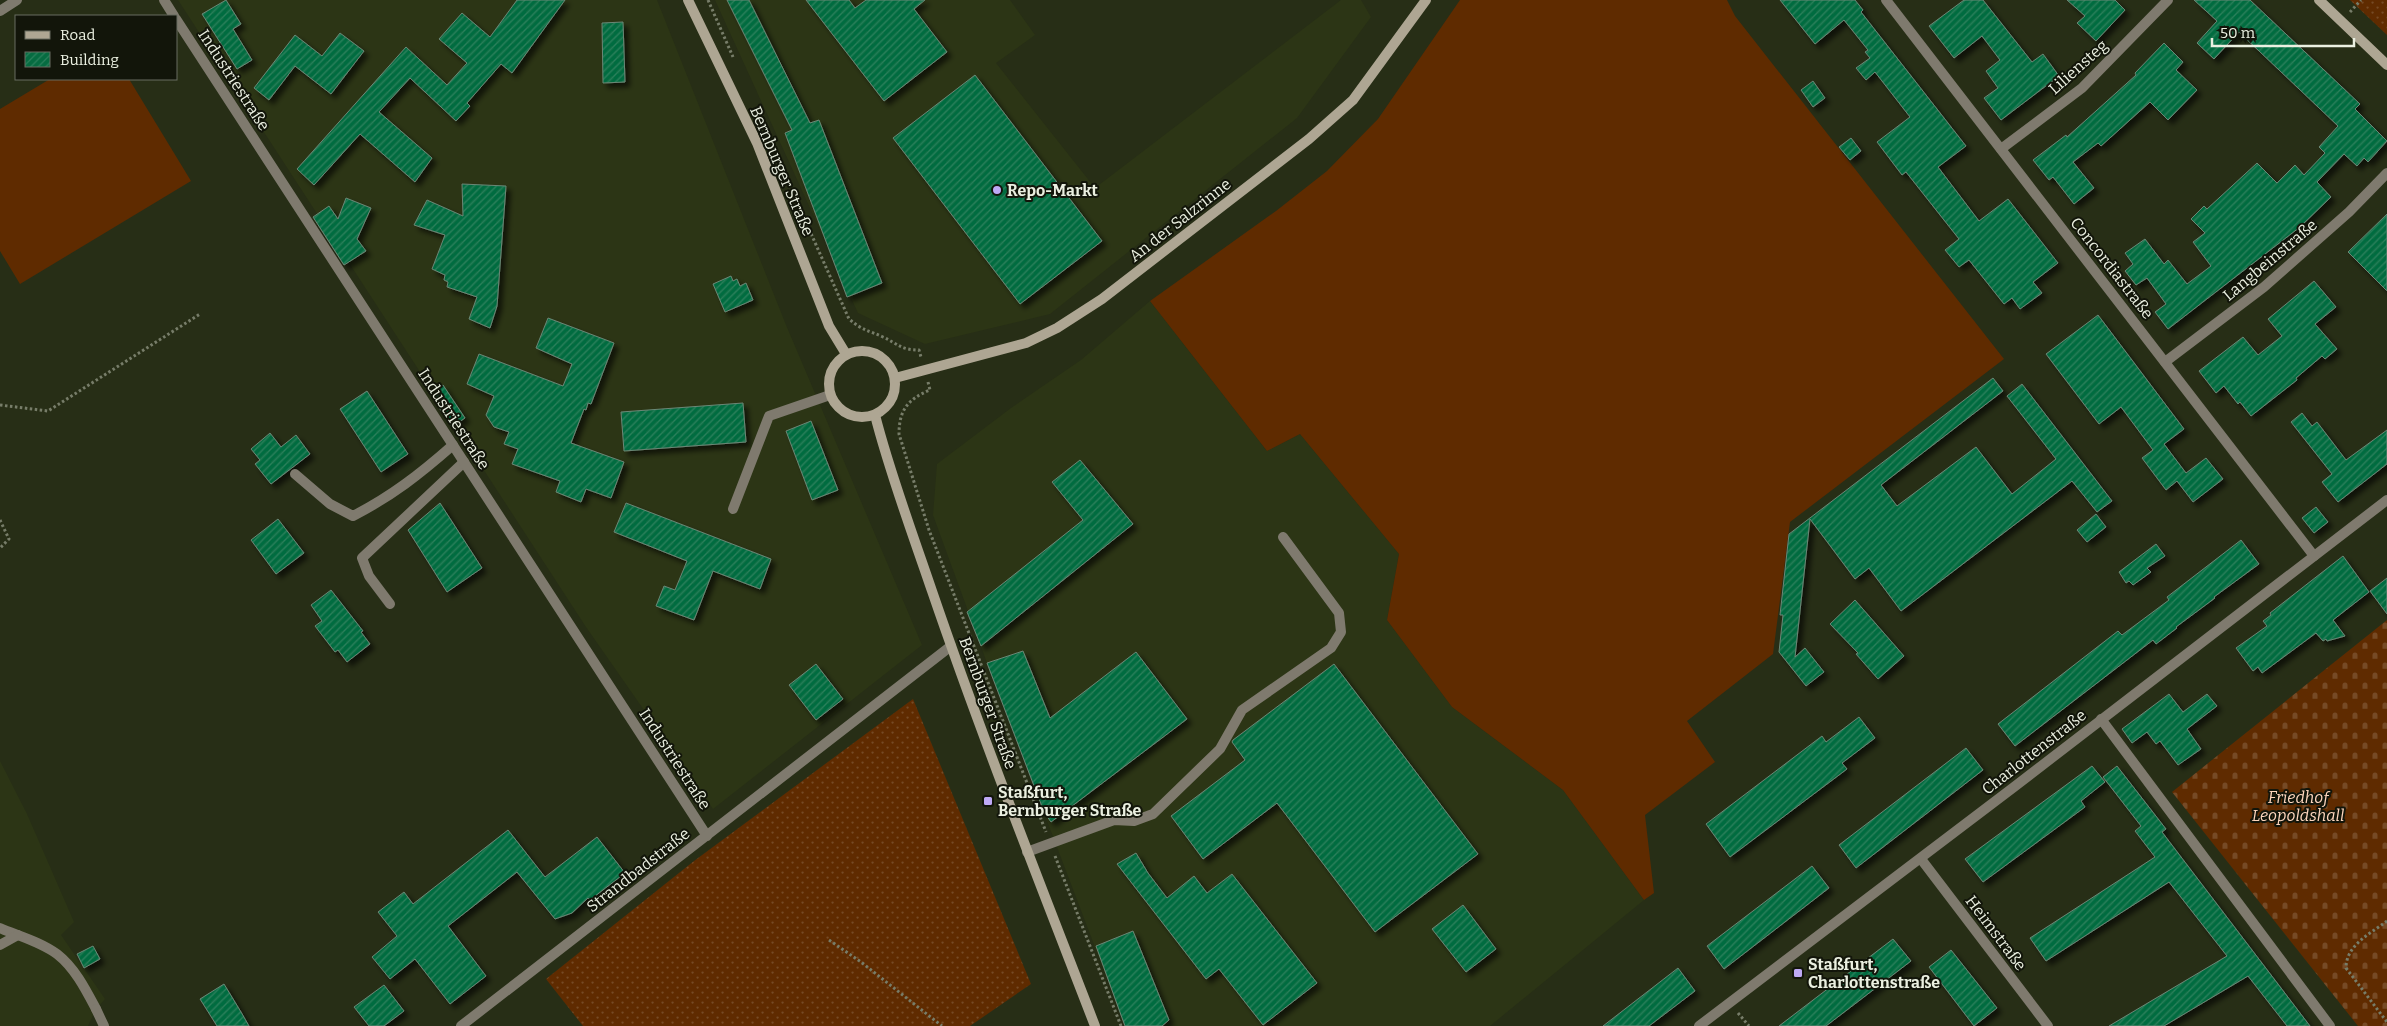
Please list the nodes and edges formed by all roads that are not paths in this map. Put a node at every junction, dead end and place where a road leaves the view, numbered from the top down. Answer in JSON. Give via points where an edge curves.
{"nodes":[{"id":1,"x":17,"y":0,"type":"edge"},
{"id":2,"x":164,"y":0,"type":"edge"},
{"id":3,"x":688,"y":0,"type":"edge"},
{"id":4,"x":1426,"y":0,"type":"edge"},
{"id":5,"x":1886,"y":0,"type":"edge"},
{"id":6,"x":2168,"y":0,"type":"edge"},
{"id":7,"x":2319,"y":0,"type":"edge"},
{"id":8,"x":0,"y":11,"type":"edge"},
{"id":9,"x":173,"y":15,"type":"edge"},
{"id":10,"x":178,"y":23,"type":"edge"},
{"id":11,"x":2387,"y":65,"type":"edge"},
{"id":12,"x":2001,"y":149,"type":"junction"},
{"id":13,"x":2387,"y":173,"type":"edge"},
{"id":14,"x":846,"y":354,"type":"junction"},
{"id":15,"x":2165,"y":362,"type":"junction"},
{"id":16,"x":895,"y":378,"type":"junction"},
{"id":17,"x":830,"y":395,"type":"junction"},
{"id":18,"x":875,"y":415,"type":"junction"},
{"id":19,"x":453,"y":445,"type":"junction"},
{"id":20,"x":464,"y":462,"type":"junction"},
{"id":21,"x":295,"y":474,"type":"dead end"},
{"id":22,"x":2387,"y":500,"type":"edge"},
{"id":23,"x":733,"y":509,"type":"dead end"},
{"id":24,"x":1284,"y":537,"type":"dead end"},
{"id":25,"x":2314,"y":556,"type":"junction"},
{"id":26,"x":390,"y":604,"type":"dead end"},
{"id":27,"x":951,"y":646,"type":"junction"},
{"id":28,"x":2101,"y":718,"type":"junction"},
{"id":29,"x":707,"y":836,"type":"junction"},
{"id":30,"x":1027,"y":852,"type":"junction"},
{"id":31,"x":1921,"y":859,"type":"junction"},
{"id":32,"x":0,"y":928,"type":"edge"},
{"id":33,"x":18,"y":935,"type":"junction"},
{"id":34,"x":0,"y":945,"type":"edge"},
{"id":35,"x":104,"y":1026,"type":"edge"},
{"id":36,"x":461,"y":1026,"type":"edge"},
{"id":37,"x":1095,"y":1026,"type":"edge"},
{"id":38,"x":1699,"y":1026,"type":"edge"},
{"id":39,"x":2048,"y":1026,"type":"edge"},
{"id":40,"x":2330,"y":1026,"type":"edge"}],
"edges":[{"from":1,"to":8,"type":"street"},
{"from":2,"to":9,"type":"street","name":"Industriestraße"},
{"from":3,"to":14,"type":"main road","name":"Bernburger Straße","via":[[757,143],[829,326]]},
{"from":4,"to":16,"type":"main road","name":"An der Salzrinne","via":[[1353,100],[1308,139],[1102,299],[1057,328],[1026,343]]},
{"from":5,"to":12,"type":"street","name":"Concordiastraße"},
{"from":6,"to":12,"type":"street","name":"Liliensteg","via":[[2082,88]]},
{"from":7,"to":11,"type":"main road"},
{"from":10,"to":19,"type":"street","name":"Industriestraße"},
{"from":12,"to":15,"type":"street","name":"Concordiastraße"},
{"from":13,"to":15,"type":"street","name":"Langbeinstraße","via":[[2349,212],[2264,287]]},
{"from":14,"to":16,"type":"main road","via":[[856,351],[877,354],[892,368]]},
{"from":14,"to":17,"type":"main road","via":[[838,360],[829,376]]},
{"from":15,"to":25,"type":"street","name":"Concordiastraße"},
{"from":16,"to":18,"type":"main road","via":[[896,387],[889,404]]},
{"from":17,"to":18,"type":"main road","via":[[844,412],[864,417]]},
{"from":17,"to":23,"type":"street","via":[[769,416]]},
{"from":18,"to":27,"type":"main road","name":"Bernburger Straße"},
{"from":19,"to":20,"type":"street","name":"Industriestraße"},
{"from":19,"to":21,"type":"street","via":[[387,498],[353,516],[330,504]]},
{"from":20,"to":26,"type":"street","via":[[362,558],[369,576]]},
{"from":20,"to":29,"type":"street","name":"Industriestraße"},
{"from":22,"to":25,"type":"street","name":"Charlottenstraße"},
{"from":24,"to":30,"type":"street","via":[[1339,613],[1342,632],[1331,648],[1242,710],[1220,748],[1154,814],[1134,821],[1114,820]]},
{"from":25,"to":28,"type":"street","name":"Charlottenstraße"},
{"from":27,"to":29,"type":"street","name":"Strandbadstraße"},
{"from":27,"to":30,"type":"main road","name":"Bernburger Straße"},
{"from":28,"to":31,"type":"street","name":"Charlottenstraße"},
{"from":28,"to":40,"type":"street"},
{"from":29,"to":36,"type":"street","name":"Strandbadstraße"},
{"from":30,"to":37,"type":"main road","name":"Bernburger Straße"},
{"from":31,"to":38,"type":"street","name":"Charlottenstraße"},
{"from":31,"to":39,"type":"street","name":"Heimstraße"},
{"from":32,"to":33,"type":"street"},
{"from":33,"to":34,"type":"street"},
{"from":33,"to":35,"type":"street","via":[[67,963]]}]}
